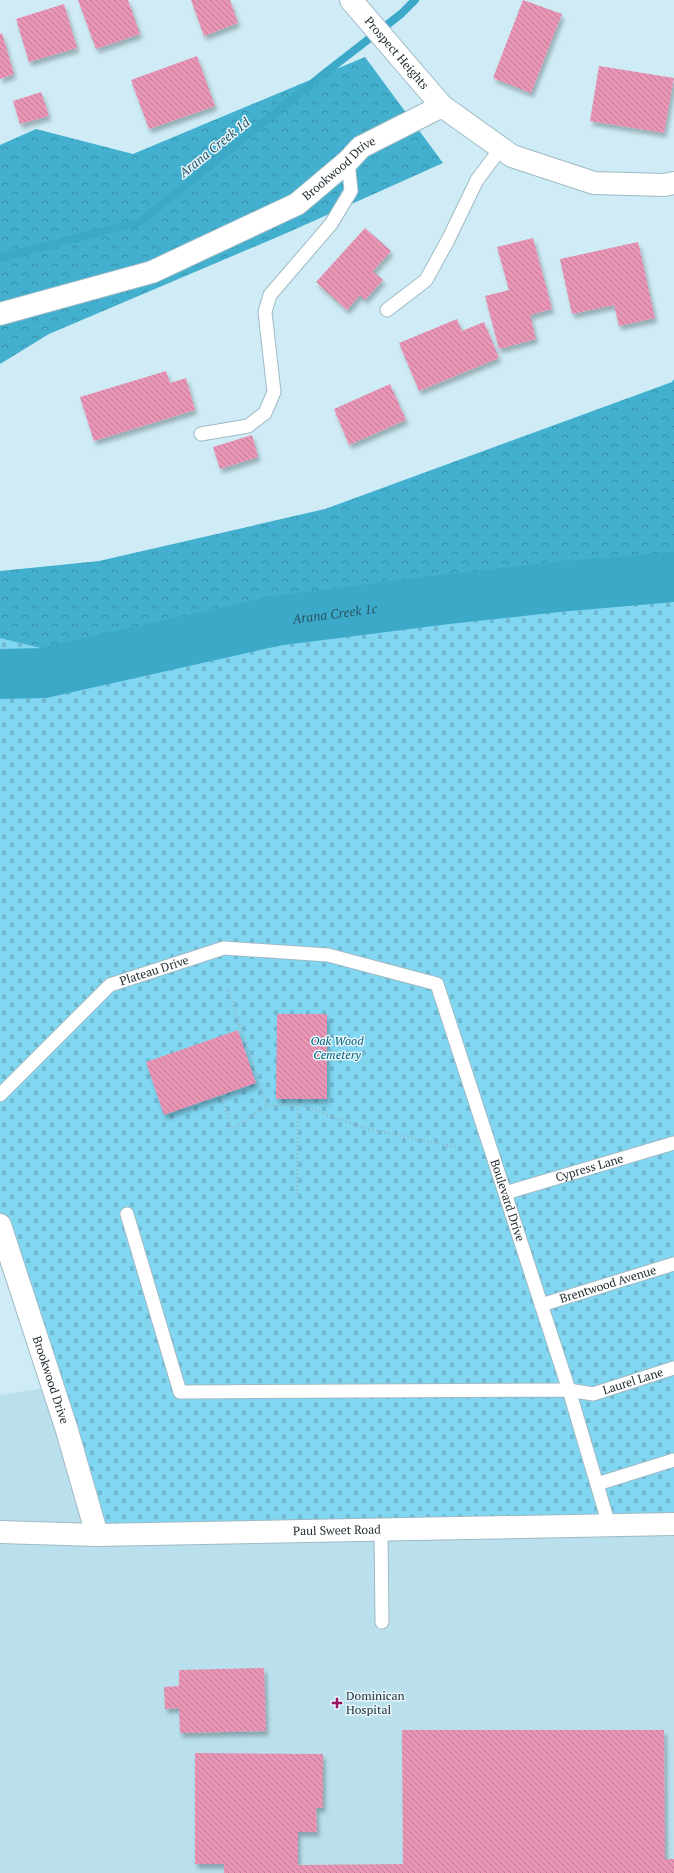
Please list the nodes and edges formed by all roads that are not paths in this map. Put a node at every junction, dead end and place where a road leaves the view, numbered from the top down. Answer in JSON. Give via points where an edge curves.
{"nodes":[{"id":1,"x":351,"y":0,"type":"edge"},
{"id":2,"x":442,"y":106,"type":"junction"},
{"id":3,"x":501,"y":148,"type":"junction"},
{"id":4,"x":348,"y":162,"type":"junction"},
{"id":5,"x":674,"y":183,"type":"edge"},
{"id":6,"x":387,"y":310,"type":"dead end"},
{"id":7,"x":0,"y":314,"type":"edge"},
{"id":8,"x":201,"y":434,"type":"dead end"},
{"id":9,"x":328,"y":955,"type":"joint"},
{"id":10,"x":0,"y":1095,"type":"edge"},
{"id":11,"x":674,"y":1143,"type":"edge"},
{"id":12,"x":505,"y":1193,"type":"junction"},
{"id":13,"x":126,"y":1214,"type":"dead end"},
{"id":14,"x":0,"y":1226,"type":"edge"},
{"id":15,"x":674,"y":1264,"type":"edge"},
{"id":16,"x":541,"y":1304,"type":"junction"},
{"id":17,"x":674,"y":1368,"type":"edge"},
{"id":18,"x":569,"y":1390,"type":"junction"},
{"id":19,"x":674,"y":1460,"type":"edge"},
{"id":20,"x":597,"y":1484,"type":"junction"},
{"id":21,"x":674,"y":1524,"type":"edge"},
{"id":22,"x":609,"y":1526,"type":"junction"},
{"id":23,"x":381,"y":1530,"type":"junction"},
{"id":24,"x":0,"y":1532,"type":"edge"},
{"id":25,"x":97,"y":1535,"type":"junction"},
{"id":26,"x":382,"y":1622,"type":"dead end"}],
"edges":[{"from":1,"to":2,"type":"street","name":"Prospect Heights"},
{"from":2,"to":3,"type":"street"},
{"from":2,"to":4,"type":"street","name":"Brookwood Drive","via":[[361,147]]},
{"from":3,"to":5,"type":"street","via":[[512,156],[594,183]]},
{"from":3,"to":6,"type":"lane","via":[[477,180],[426,280]]},
{"from":4,"to":7,"type":"street","name":"Brookwood Drive","via":[[297,204],[152,272]]},
{"from":4,"to":8,"type":"lane","via":[[351,191],[330,224],[270,295],[265,312],[274,392],[265,413],[248,426]]},
{"from":9,"to":10,"type":"lane","name":"Plateau Drive","via":[[224,948],[110,985]]},
{"from":9,"to":12,"type":"lane","name":"Boulevard Drive","via":[[437,984]]},
{"from":11,"to":12,"type":"lane","name":"Cypress Lane"},
{"from":12,"to":16,"type":"lane","name":"Boulevard Drive"},
{"from":13,"to":18,"type":"lane","name":"Laurel Lane","via":[[180,1392]]},
{"from":14,"to":25,"type":"street","name":"Brookwood Drive","via":[[66,1428]]},
{"from":15,"to":16,"type":"lane","name":"Brentwood Avenue"},
{"from":16,"to":18,"type":"lane","name":"Boulevard Drive"},
{"from":17,"to":18,"type":"lane","name":"Laurel Lane","via":[[593,1394]]},
{"from":18,"to":20,"type":"lane","name":"Boulevard Drive"},
{"from":19,"to":20,"type":"lane"},
{"from":20,"to":22,"type":"lane","name":"Boulevard Drive"},
{"from":21,"to":22,"type":"street","name":"Paul Sweet Road"},
{"from":22,"to":23,"type":"street","name":"Paul Sweet Road"},
{"from":23,"to":25,"type":"street","name":"Paul Sweet Road"},
{"from":23,"to":26,"type":"lane"},
{"from":24,"to":25,"type":"street","name":"Paul Sweet Road"}]}
